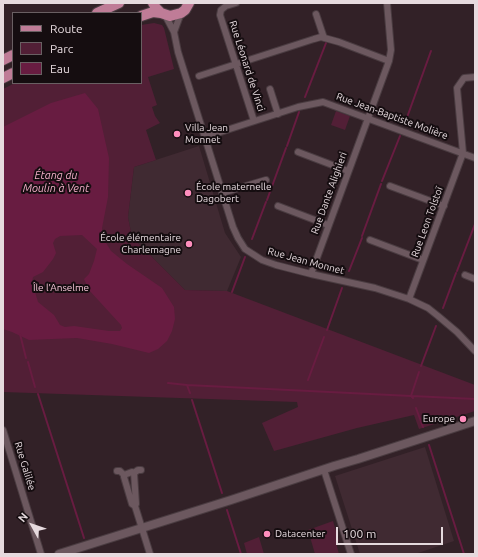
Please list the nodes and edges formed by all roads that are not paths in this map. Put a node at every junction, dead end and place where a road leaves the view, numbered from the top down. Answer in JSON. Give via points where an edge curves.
{"nodes":[{"id":1,"x":119,"y":3,"type":"edge"},
{"id":2,"x":153,"y":3,"type":"edge"},
{"id":3,"x":189,"y":3,"type":"edge"},
{"id":4,"x":236,"y":3,"type":"edge"},
{"id":5,"x":387,"y":3,"type":"edge"},
{"id":6,"x":99,"y":12,"type":"edge"},
{"id":7,"x":181,"y":13,"type":"junction"},
{"id":8,"x":163,"y":14,"type":"junction"},
{"id":9,"x":316,"y":14,"type":"dead end"},
{"id":10,"x":142,"y":16,"type":"edge"},
{"id":11,"x":174,"y":32,"type":"junction"},
{"id":12,"x":324,"y":38,"type":"junction"},
{"id":13,"x":12,"y":56,"type":"edge"},
{"id":14,"x":3,"y":60,"type":"edge"},
{"id":15,"x":389,"y":61,"type":"junction"},
{"id":16,"x":236,"y":63,"type":"junction"},
{"id":17,"x":12,"y":74,"type":"edge"},
{"id":18,"x":199,"y":76,"type":"dead end"},
{"id":19,"x":475,"y":77,"type":"edge"},
{"id":20,"x":3,"y":78,"type":"edge"},
{"id":21,"x":270,"y":89,"type":"dead end"},
{"id":22,"x":278,"y":114,"type":"junction"},
{"id":23,"x":367,"y":119,"type":"junction"},
{"id":24,"x":254,"y":121,"type":"junction"},
{"id":25,"x":205,"y":137,"type":"junction"},
{"id":26,"x":298,"y":152,"type":"dead end"},
{"id":27,"x":463,"y":153,"type":"junction"},
{"id":28,"x":475,"y":158,"type":"edge"},
{"id":29,"x":348,"y":171,"type":"junction"},
{"id":30,"x":266,"y":180,"type":"dead end"},
{"id":31,"x":390,"y":186,"type":"dead end"},
{"id":32,"x":222,"y":194,"type":"junction"},
{"id":33,"x":278,"y":206,"type":"dead end"},
{"id":34,"x":444,"y":206,"type":"junction"},
{"id":35,"x":328,"y":225,"type":"junction"},
{"id":36,"x":370,"y":240,"type":"dead end"},
{"id":37,"x":424,"y":260,"type":"junction"},
{"id":38,"x":311,"y":274,"type":"junction"},
{"id":39,"x":465,"y":276,"type":"dead end"},
{"id":40,"x":475,"y":279,"type":"edge"},
{"id":41,"x":409,"y":299,"type":"junction"},
{"id":42,"x":475,"y":351,"type":"edge"},
{"id":43,"x":475,"y":421,"type":"edge"},
{"id":44,"x":3,"y":430,"type":"edge"},
{"id":45,"x":141,"y":470,"type":"dead end"},
{"id":46,"x":324,"y":470,"type":"junction"},
{"id":47,"x":116,"y":471,"type":"dead end"},
{"id":48,"x":134,"y":473,"type":"junction"},
{"id":49,"x":124,"y":475,"type":"junction"},
{"id":50,"x":135,"y":506,"type":"junction"},
{"id":51,"x":141,"y":528,"type":"junction"},
{"id":52,"x":41,"y":554,"type":"edge"},
{"id":53,"x":59,"y":554,"type":"edge"},
{"id":54,"x":150,"y":554,"type":"edge"},
{"id":55,"x":351,"y":554,"type":"edge"}],
"edges":[{"from":1,"to":6,"type":"main road"},
{"from":2,"to":8,"type":"main road"},
{"from":3,"to":7,"type":"main road"},
{"from":4,"to":16,"type":"street","name":"Rue Léonard de Vinci","via":[[226,6],[220,15]]},
{"from":5,"to":15,"type":"street","via":[[391,50]]},
{"from":7,"to":8,"type":"main road"},
{"from":7,"to":11,"type":"street"},
{"from":8,"to":10,"type":"main road","via":[[154,12]]},
{"from":8,"to":11,"type":"street","name":"Rue Jean Monnet"},
{"from":9,"to":12,"type":"street"},
{"from":11,"to":25,"type":"street","name":"Rue Jean Monnet"},
{"from":12,"to":15,"type":"street"},
{"from":12,"to":16,"type":"street","via":[[314,38]]},
{"from":13,"to":14,"type":"main road"},
{"from":15,"to":23,"type":"street"},
{"from":16,"to":18,"type":"street"},
{"from":16,"to":24,"type":"street","name":"Rue Léonard de Vinci"},
{"from":17,"to":20,"type":"main road"},
{"from":19,"to":27,"type":"street","via":[[464,78],[456,88]]},
{"from":21,"to":22,"type":"street"},
{"from":22,"to":23,"type":"street","name":"Rue Jean-Baptiste Molière","via":[[323,102]]},
{"from":22,"to":24,"type":"street","name":"Rue Jean-Baptiste Molière"},
{"from":23,"to":27,"type":"street","name":"Rue Jean-Baptiste Molière"},
{"from":23,"to":29,"type":"street","name":"Rue Dante Alighieri"},
{"from":24,"to":25,"type":"street","name":"Rue Jean-Baptiste Molière"},
{"from":25,"to":32,"type":"street","name":"Rue Jean Monnet"},
{"from":26,"to":29,"type":"street"},
{"from":27,"to":28,"type":"street","name":"Rue Jean-Baptiste Molière"},
{"from":27,"to":34,"type":"street","name":"Rue Leon Tolstoï"},
{"from":29,"to":35,"type":"street","name":"Rue Dante Alighieri"},
{"from":30,"to":32,"type":"street"},
{"from":31,"to":34,"type":"street"},
{"from":32,"to":38,"type":"street","name":"Rue Jean Monnet","via":[[233,227],[246,248],[262,260]]},
{"from":33,"to":35,"type":"street"},
{"from":34,"to":37,"type":"street","name":"Rue Leon Tolstoï"},
{"from":35,"to":38,"type":"street","name":"Rue Dante Alighieri"},
{"from":36,"to":37,"type":"street"},
{"from":37,"to":41,"type":"street","name":"Rue Leon Tolstoï"},
{"from":38,"to":41,"type":"street","name":"Rue Jean Monnet","via":[[375,288]]},
{"from":39,"to":40,"type":"street"},
{"from":41,"to":42,"type":"street","name":"Rue Jean Monnet","via":[[428,308]]},
{"from":43,"to":46,"type":"street"},
{"from":44,"to":52,"type":"street","name":"Rue Galilée"},
{"from":45,"to":48,"type":"street"},
{"from":46,"to":51,"type":"street"},
{"from":46,"to":55,"type":"street"},
{"from":47,"to":49,"type":"street"},
{"from":48,"to":49,"type":"street"},
{"from":48,"to":50,"type":"street"},
{"from":49,"to":50,"type":"street","via":[[132,504]]},
{"from":50,"to":51,"type":"street"},
{"from":51,"to":53,"type":"street"},
{"from":51,"to":54,"type":"street"}]}
